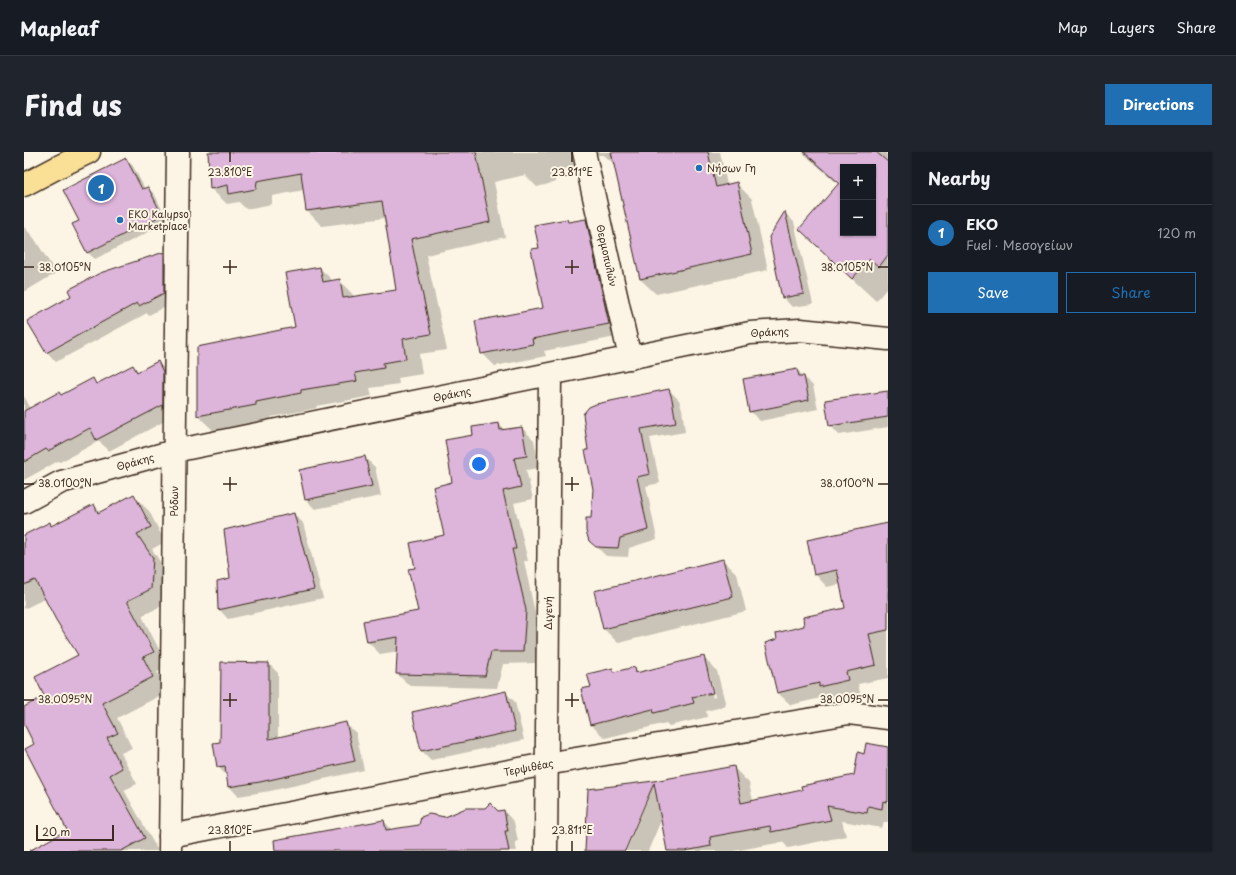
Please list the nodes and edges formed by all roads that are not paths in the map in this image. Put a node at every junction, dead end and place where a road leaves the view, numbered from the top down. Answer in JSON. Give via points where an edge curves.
{"nodes":[{"id":1,"x":89,"y":152,"type":"edge"},
{"id":2,"x":178,"y":152,"type":"edge"},
{"id":3,"x":584,"y":152,"type":"edge"},
{"id":4,"x":24,"y":185,"type":"edge"},
{"id":5,"x":888,"y":339,"type":"edge"},
{"id":6,"x":630,"y":358,"type":"junction"},
{"id":7,"x":550,"y":375,"type":"junction"},
{"id":8,"x":174,"y":451,"type":"junction"},
{"id":9,"x":24,"y":502,"type":"edge"},
{"id":10,"x":888,"y":718,"type":"edge"},
{"id":11,"x":546,"y":764,"type":"junction"},
{"id":12,"x":170,"y":843,"type":"edge"},
{"id":13,"x":546,"y":851,"type":"edge"}],
"edges":[{"from":1,"to":4,"type":"main road"},
{"from":2,"to":8,"type":"street","name":"Ρόδων"},
{"from":3,"to":6,"type":"street","name":"Θερμοπυλών"},
{"from":5,"to":6,"type":"street","name":"Θράκης","via":[[800,330],[750,333]]},
{"from":6,"to":7,"type":"street","name":"Θράκης"},
{"from":7,"to":8,"type":"street","name":"Θράκης"},
{"from":7,"to":11,"type":"street","name":"Διγενή"},
{"from":8,"to":9,"type":"street","name":"Θράκης","via":[[61,482]]},
{"from":8,"to":12,"type":"street","name":"Ρόδων"},
{"from":10,"to":11,"type":"street","name":"Τερψιθέας","via":[[849,713]]},
{"from":11,"to":12,"type":"street","name":"Τερψιθέας"},
{"from":11,"to":13,"type":"street","name":"Διγενή"}]}
